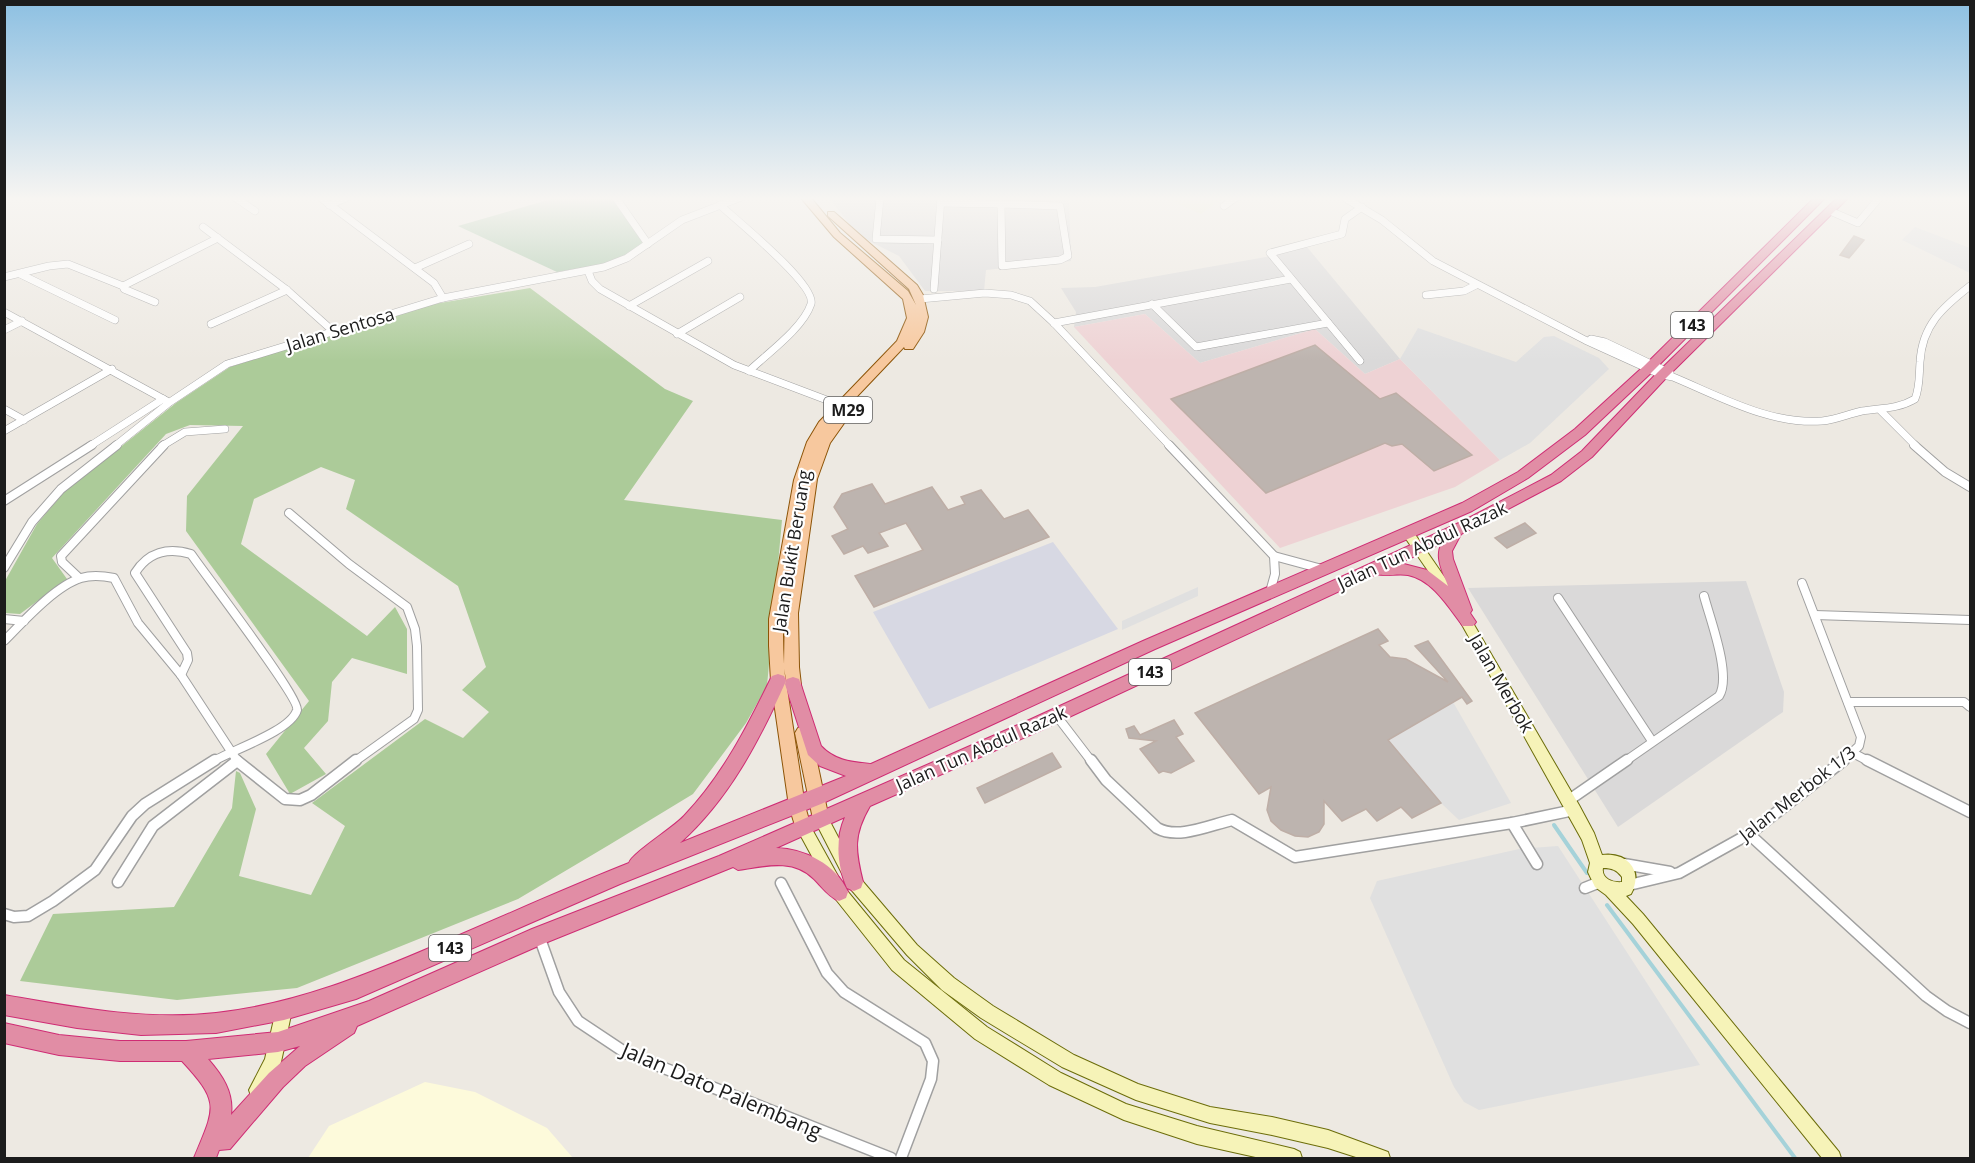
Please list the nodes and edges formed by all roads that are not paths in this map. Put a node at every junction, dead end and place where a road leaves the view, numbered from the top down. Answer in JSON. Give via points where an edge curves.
{"nodes":[{"id":1,"x":190,"y":252,"type":"edge"},
{"id":2,"x":237,"y":252,"type":"edge"},
{"id":3,"x":394,"y":252,"type":"edge"},
{"id":4,"x":450,"y":252,"type":"edge"},
{"id":5,"x":634,"y":252,"type":"edge"},
{"id":6,"x":772,"y":252,"type":"edge"},
{"id":7,"x":857,"y":252,"type":"edge"},
{"id":8,"x":872,"y":252,"type":"edge"},
{"id":9,"x":937,"y":252,"type":"edge"},
{"id":10,"x":1002,"y":252,"type":"edge"},
{"id":11,"x":1067,"y":252,"type":"edge"},
{"id":12,"x":1271,"y":252,"type":"edge"},
{"id":13,"x":1422,"y":252,"type":"edge"},
{"id":14,"x":1770,"y":252,"type":"edge"},
{"id":15,"x":1786,"y":252,"type":"edge"},
{"id":16,"x":708,"y":261,"type":"dead end"},
{"id":17,"x":415,"y":268,"type":"junction"},
{"id":18,"x":588,"y":271,"type":"junction"},
{"id":19,"x":20,"y":274,"type":"junction"},
{"id":20,"x":4,"y":277,"type":"edge"},
{"id":21,"x":1291,"y":279,"type":"junction"},
{"id":22,"x":1476,"y":285,"type":"junction"},
{"id":23,"x":123,"y":286,"type":"junction"},
{"id":24,"x":1971,"y":286,"type":"edge"},
{"id":25,"x":934,"y":289,"type":"dead end"},
{"id":26,"x":287,"y":290,"type":"junction"},
{"id":27,"x":1426,"y":295,"type":"dead end"},
{"id":28,"x":740,"y":297,"type":"dead end"},
{"id":29,"x":443,"y":298,"type":"junction"},
{"id":30,"x":921,"y":298,"type":"junction"},
{"id":31,"x":155,"y":302,"type":"dead end"},
{"id":32,"x":1152,"y":304,"type":"junction"},
{"id":33,"x":629,"y":306,"type":"junction"},
{"id":34,"x":4,"y":312,"type":"edge"},
{"id":35,"x":115,"y":320,"type":"dead end"},
{"id":36,"x":22,"y":321,"type":"junction"},
{"id":37,"x":1328,"y":322,"type":"junction"},
{"id":38,"x":1054,"y":323,"type":"junction"},
{"id":39,"x":211,"y":324,"type":"dead end"},
{"id":40,"x":4,"y":330,"type":"edge"},
{"id":41,"x":334,"y":332,"type":"junction"},
{"id":42,"x":1570,"y":333,"type":"junction"},
{"id":43,"x":677,"y":334,"type":"junction"},
{"id":44,"x":1360,"y":361,"type":"dead end"},
{"id":45,"x":112,"y":369,"type":"junction"},
{"id":46,"x":748,"y":371,"type":"junction"},
{"id":47,"x":1661,"y":371,"type":"junction"},
{"id":48,"x":166,"y":400,"type":"junction"},
{"id":49,"x":840,"y":405,"type":"junction"},
{"id":50,"x":4,"y":409,"type":"edge"},
{"id":51,"x":1881,"y":411,"type":"junction"},
{"id":52,"x":24,"y":420,"type":"junction"},
{"id":53,"x":225,"y":429,"type":"dead end"},
{"id":54,"x":4,"y":431,"type":"edge"},
{"id":55,"x":1971,"y":487,"type":"edge"},
{"id":56,"x":4,"y":501,"type":"edge"},
{"id":57,"x":289,"y":513,"type":"dead end"},
{"id":58,"x":1457,"y":529,"type":"junction"},
{"id":59,"x":1408,"y":533,"type":"junction"},
{"id":60,"x":1419,"y":547,"type":"junction"},
{"id":61,"x":1274,"y":556,"type":"junction"},
{"id":62,"x":4,"y":568,"type":"edge"},
{"id":63,"x":1322,"y":569,"type":"junction"},
{"id":64,"x":1356,"y":576,"type":"junction"},
{"id":65,"x":79,"y":578,"type":"junction"},
{"id":66,"x":1802,"y":582,"type":"dead end"},
{"id":67,"x":1270,"y":592,"type":"junction"},
{"id":68,"x":1704,"y":596,"type":"dead end"},
{"id":69,"x":1558,"y":598,"type":"dead end"},
{"id":70,"x":1815,"y":615,"type":"junction"},
{"id":71,"x":4,"y":620,"type":"edge"},
{"id":72,"x":1971,"y":620,"type":"edge"},
{"id":73,"x":24,"y":621,"type":"junction"},
{"id":74,"x":1468,"y":622,"type":"junction"},
{"id":75,"x":4,"y":641,"type":"edge"},
{"id":76,"x":181,"y":675,"type":"junction"},
{"id":77,"x":786,"y":682,"type":"junction"},
{"id":78,"x":1848,"y":702,"type":"junction"},
{"id":79,"x":1971,"y":707,"type":"edge"},
{"id":80,"x":1056,"y":715,"type":"junction"},
{"id":81,"x":1653,"y":741,"type":"junction"},
{"id":82,"x":230,"y":751,"type":"junction"},
{"id":83,"x":1853,"y":753,"type":"junction"},
{"id":84,"x":237,"y":761,"type":"junction"},
{"id":85,"x":873,"y":772,"type":"junction"},
{"id":86,"x":815,"y":798,"type":"junction"},
{"id":87,"x":864,"y":800,"type":"junction"},
{"id":88,"x":1571,"y":805,"type":"junction"},
{"id":89,"x":797,"y":806,"type":"junction"},
{"id":90,"x":1971,"y":812,"type":"edge"},
{"id":91,"x":821,"y":819,"type":"junction"},
{"id":92,"x":1512,"y":823,"type":"junction"},
{"id":93,"x":803,"y":827,"type":"junction"},
{"id":94,"x":1749,"y":834,"type":"junction"},
{"id":95,"x":725,"y":862,"type":"junction"},
{"id":96,"x":1608,"y":862,"type":"junction"},
{"id":97,"x":1537,"y":864,"type":"dead end"},
{"id":98,"x":1679,"y":873,"type":"junction"},
{"id":99,"x":613,"y":878,"type":"junction"},
{"id":100,"x":118,"y":882,"type":"dead end"},
{"id":101,"x":781,"y":883,"type":"dead end"},
{"id":102,"x":847,"y":887,"type":"junction"},
{"id":103,"x":1617,"y":887,"type":"junction"},
{"id":104,"x":1585,"y":888,"type":"dead end"},
{"id":105,"x":4,"y":914,"type":"edge"},
{"id":106,"x":539,"y":936,"type":"junction"},
{"id":107,"x":4,"y":1005,"type":"edge"},
{"id":108,"x":284,"y":1010,"type":"junction"},
{"id":109,"x":372,"y":1011,"type":"junction"},
{"id":110,"x":1971,"y":1023,"type":"edge"},
{"id":111,"x":4,"y":1033,"type":"edge"},
{"id":112,"x":278,"y":1042,"type":"junction"},
{"id":113,"x":186,"y":1051,"type":"junction"},
{"id":114,"x":222,"y":1141,"type":"junction"},
{"id":115,"x":207,"y":1158,"type":"edge"},
{"id":116,"x":891,"y":1158,"type":"edge"},
{"id":117,"x":901,"y":1158,"type":"edge"},
{"id":118,"x":1294,"y":1158,"type":"edge"},
{"id":119,"x":1382,"y":1158,"type":"edge"},
{"id":120,"x":1833,"y":1158,"type":"edge"}],
"edges":[{"from":1,"to":23,"type":"street"},
{"from":2,"to":26,"type":"street"},
{"from":3,"to":17,"type":"street"},
{"from":4,"to":17,"type":"street"},
{"from":5,"to":18,"type":"street","name":"Jalan Sentosa"},
{"from":6,"to":46,"type":"street","via":[[797,275],[811,293],[812,302],[803,320]]},
{"from":7,"to":49,"type":"main road","name":"Jalan Bukit Beruang","number":"M29","via":[[904,293],[913,309],[909,332],[901,343]]},
{"from":8,"to":30,"type":"main road"},
{"from":9,"to":25,"type":"street"},
{"from":10,"to":11,"type":"street","via":[[1002,266],[1060,260],[1068,256]]},
{"from":12,"to":21,"type":"street"},
{"from":13,"to":22,"type":"street"},
{"from":14,"to":47,"type":"highway","name":"Jalan Tun Abdul Razak","number":"143"},
{"from":15,"to":47,"type":"highway","name":"Jalan Tun Abdul Razak","number":"143"},
{"from":16,"to":33,"type":"street"},
{"from":17,"to":29,"type":"street","via":[[434,283]]},
{"from":18,"to":29,"type":"street","name":"Jalan Sentosa"},
{"from":18,"to":33,"type":"street","via":[[596,285]]},
{"from":19,"to":20,"type":"street"},
{"from":19,"to":23,"type":"street","via":[[68,264]]},
{"from":19,"to":35,"type":"street"},
{"from":21,"to":32,"type":"street"},
{"from":21,"to":37,"type":"street"},
{"from":22,"to":27,"type":"street","via":[[1464,291]]},
{"from":22,"to":42,"type":"street"},
{"from":23,"to":31,"type":"street"},
{"from":24,"to":51,"type":"street","via":[[1929,321],[1922,339],[1916,399]]},
{"from":26,"to":39,"type":"street"},
{"from":26,"to":41,"type":"street"},
{"from":28,"to":43,"type":"street"},
{"from":29,"to":41,"type":"street","name":"Jalan Sentosa"},
{"from":30,"to":38,"type":"street","via":[[1020,297]]},
{"from":30,"to":77,"type":"main road","name":"Jalan Bukit Beruang","number":"M29","via":[[924,312],[918,335],[844,414],[817,458],[790,612]]},
{"from":32,"to":37,"type":"street","via":[[1196,348]]},
{"from":32,"to":38,"type":"street"},
{"from":33,"to":43,"type":"street"},
{"from":34,"to":36,"type":"street"},
{"from":36,"to":40,"type":"street"},
{"from":36,"to":45,"type":"street"},
{"from":37,"to":44,"type":"street"},
{"from":38,"to":61,"type":"street"},
{"from":41,"to":48,"type":"street","name":"Jalan Sentosa","via":[[227,364]]},
{"from":42,"to":47,"type":"street"},
{"from":42,"to":47,"type":"street","via":[[1605,342]]},
{"from":43,"to":46,"type":"street"},
{"from":45,"to":48,"type":"street"},
{"from":45,"to":52,"type":"street"},
{"from":46,"to":49,"type":"street"},
{"from":47,"to":51,"type":"street","via":[[1775,417],[1820,422],[1863,411]]},
{"from":47,"to":58,"type":"highway","name":"Jalan Tun Abdul Razak","number":"143","via":[[1587,454],[1556,478]]},
{"from":47,"to":59,"type":"highway","name":"Jalan Tun Abdul Razak","number":"143","via":[[1523,475],[1467,507]]},
{"from":48,"to":56,"type":"street"},
{"from":48,"to":62,"type":"street","name":"Jalan Sentosa","via":[[61,489],[32,522]]},
{"from":49,"to":77,"type":"main road","name":"Jalan Bukit Beruang","number":"M29","via":[[813,442],[800,480],[776,619]]},
{"from":50,"to":52,"type":"street"},
{"from":51,"to":55,"type":"street","via":[[1935,464]]},
{"from":52,"to":54,"type":"street"},
{"from":53,"to":65,"type":"street","via":[[189,429],[164,444],[61,556],[62,562]]},
{"from":57,"to":84,"type":"street","via":[[407,607],[417,646],[418,710],[405,726],[300,800],[285,799]]},
{"from":58,"to":60,"type":"highway","name":"Jalan Tun Abdul Razak","number":"143"},
{"from":58,"to":74,"type":"highway","via":[[1445,550],[1446,559]]},
{"from":59,"to":60,"type":"main road","name":"Jalan Merbok"},
{"from":59,"to":63,"type":"highway","name":"Jalan Tun Abdul Razak","number":"143"},
{"from":60,"to":64,"type":"highway","name":"Jalan Tun Abdul Razak","number":"143"},
{"from":60,"to":74,"type":"main road","name":"Jalan Merbok"},
{"from":61,"to":63,"type":"street"},
{"from":61,"to":67,"type":"street"},
{"from":63,"to":67,"type":"highway","name":"Jalan Tun Abdul Razak","number":"143"},
{"from":64,"to":74,"type":"highway","via":[[1397,568],[1423,573],[1433,579]]},
{"from":64,"to":80,"type":"highway","name":"Jalan Tun Abdul Razak","number":"143"},
{"from":65,"to":73,"type":"street"},
{"from":65,"to":76,"type":"street","via":[[114,578],[138,623]]},
{"from":66,"to":70,"type":"street","name":"Jalan Merbok 1/3"},
{"from":67,"to":85,"type":"highway","name":"Jalan Tun Abdul Razak","number":"143"},
{"from":68,"to":81,"type":"street","via":[[1724,674],[1723,690],[1713,701]]},
{"from":69,"to":81,"type":"street"},
{"from":70,"to":72,"type":"street"},
{"from":70,"to":78,"type":"street","name":"Jalan Merbok 1/3"},
{"from":71,"to":73,"type":"street"},
{"from":73,"to":75,"type":"street"},
{"from":74,"to":88,"type":"main road","name":"Jalan Merbok"},
{"from":76,"to":82,"type":"street"},
{"from":76,"to":82,"type":"street","via":[[187,654],[135,573],[145,559],[175,549],[191,554],[276,669],[297,704],[294,716],[285,726]]},
{"from":77,"to":85,"type":"highway","via":[[821,759],[843,768]]},
{"from":77,"to":86,"type":"main road","name":"Jalan Bukit Beruang","number":"M29"},
{"from":77,"to":89,"type":"main road","name":"Jalan Bukit Beruang","number":"M29"},
{"from":77,"to":99,"type":"highway","via":[[734,767],[704,807],[669,841]]},
{"from":78,"to":79,"type":"street","via":[[1964,702]]},
{"from":78,"to":83,"type":"street","name":"Jalan Merbok 1/3","via":[[1861,738]]},
{"from":80,"to":87,"type":"highway","name":"Jalan Tun Abdul Razak","number":"143"},
{"from":80,"to":92,"type":"street","via":[[1106,780],[1166,832],[1233,820],[1295,857]]},
{"from":81,"to":88,"type":"street"},
{"from":82,"to":84,"type":"street"},
{"from":82,"to":105,"type":"street","via":[[145,804],[132,816],[95,870],[28,916]]},
{"from":83,"to":90,"type":"street"},
{"from":83,"to":94,"type":"street","name":"Jalan Merbok 1/3"},
{"from":84,"to":100,"type":"street","via":[[153,826]]},
{"from":85,"to":86,"type":"highway","name":"Jalan Tun Abdul Razak","number":"143"},
{"from":86,"to":89,"type":"highway","name":"Jalan Tun Abdul Razak","number":"143"},
{"from":86,"to":91,"type":"main road","name":"Jalan Bukit Beruang"},
{"from":87,"to":91,"type":"highway","name":"Jalan Tun Abdul Razak","number":"143"},
{"from":87,"to":102,"type":"highway","via":[[847,836]]},
{"from":88,"to":92,"type":"street"},
{"from":88,"to":96,"type":"main road","name":"Jalan Merbok"},
{"from":89,"to":93,"type":"main road","name":"Jalan Bukit Beruang"},
{"from":89,"to":99,"type":"highway","name":"Jalan Tun Abdul Razak","number":"143"},
{"from":91,"to":93,"type":"highway","name":"Jalan Tun Abdul Razak","number":"143"},
{"from":91,"to":102,"type":"main road"},
{"from":92,"to":97,"type":"street"},
{"from":93,"to":95,"type":"highway","name":"Jalan Tun Abdul Razak","number":"143"},
{"from":93,"to":102,"type":"main road"},
{"from":94,"to":98,"type":"street","name":"Jalan Merbok 1/3"},
{"from":94,"to":110,"type":"street","via":[[1926,996]]},
{"from":95,"to":102,"type":"highway","via":[[770,857],[802,860]]},
{"from":95,"to":106,"type":"highway","name":"Jalan Tun Abdul Razak","number":"143"},
{"from":96,"to":98,"type":"street"},
{"from":96,"to":103,"type":"main road","via":[[1595,872]]},
{"from":96,"to":103,"type":"main road","via":[[1627,871],[1630,881]]},
{"from":98,"to":103,"type":"street","name":"Jalan Merbok 1/3"},
{"from":99,"to":108,"type":"highway","name":"Jalan Tun Abdul Razak","number":"143","via":[[356,989]]},
{"from":101,"to":117,"type":"street","via":[[827,973],[844,992],[925,1043],[933,1060],[931,1079]]},
{"from":102,"to":118,"type":"main road","via":[[898,964],[981,1033],[1055,1079],[1124,1112],[1197,1135]]},
{"from":102,"to":119,"type":"main road","via":[[948,984],[1068,1061],[1136,1092],[1199,1112],[1328,1139]]},
{"from":103,"to":104,"type":"street","name":"Jalan Merbok 1/3"},
{"from":103,"to":120,"type":"main road","via":[[1638,919]]},
{"from":106,"to":109,"type":"highway","name":"Jalan Tun Abdul Razak","number":"143"},
{"from":106,"to":116,"type":"street","name":"Jalan Dato Palembang","via":[[560,992],[578,1021],[626,1053]]},
{"from":107,"to":108,"type":"highway","name":"Jalan Tun Abdul Razak","number":"143","via":[[141,1025],[216,1023]]},
{"from":108,"to":112,"type":"main road"},
{"from":109,"to":112,"type":"highway","name":"Jalan Tun Abdul Razak","number":"143"},
{"from":109,"to":114,"type":"highway","via":[[298,1059]]},
{"from":111,"to":113,"type":"highway","name":"Jalan Tun Abdul Razak","number":"143","via":[[120,1052]]},
{"from":112,"to":113,"type":"highway","name":"Jalan Tun Abdul Razak","number":"143"},
{"from":112,"to":114,"type":"main road","via":[[265,1078]]},
{"from":113,"to":115,"type":"highway","via":[[216,1083],[223,1103]]},
{"from":114,"to":115,"type":"main road"}]}
